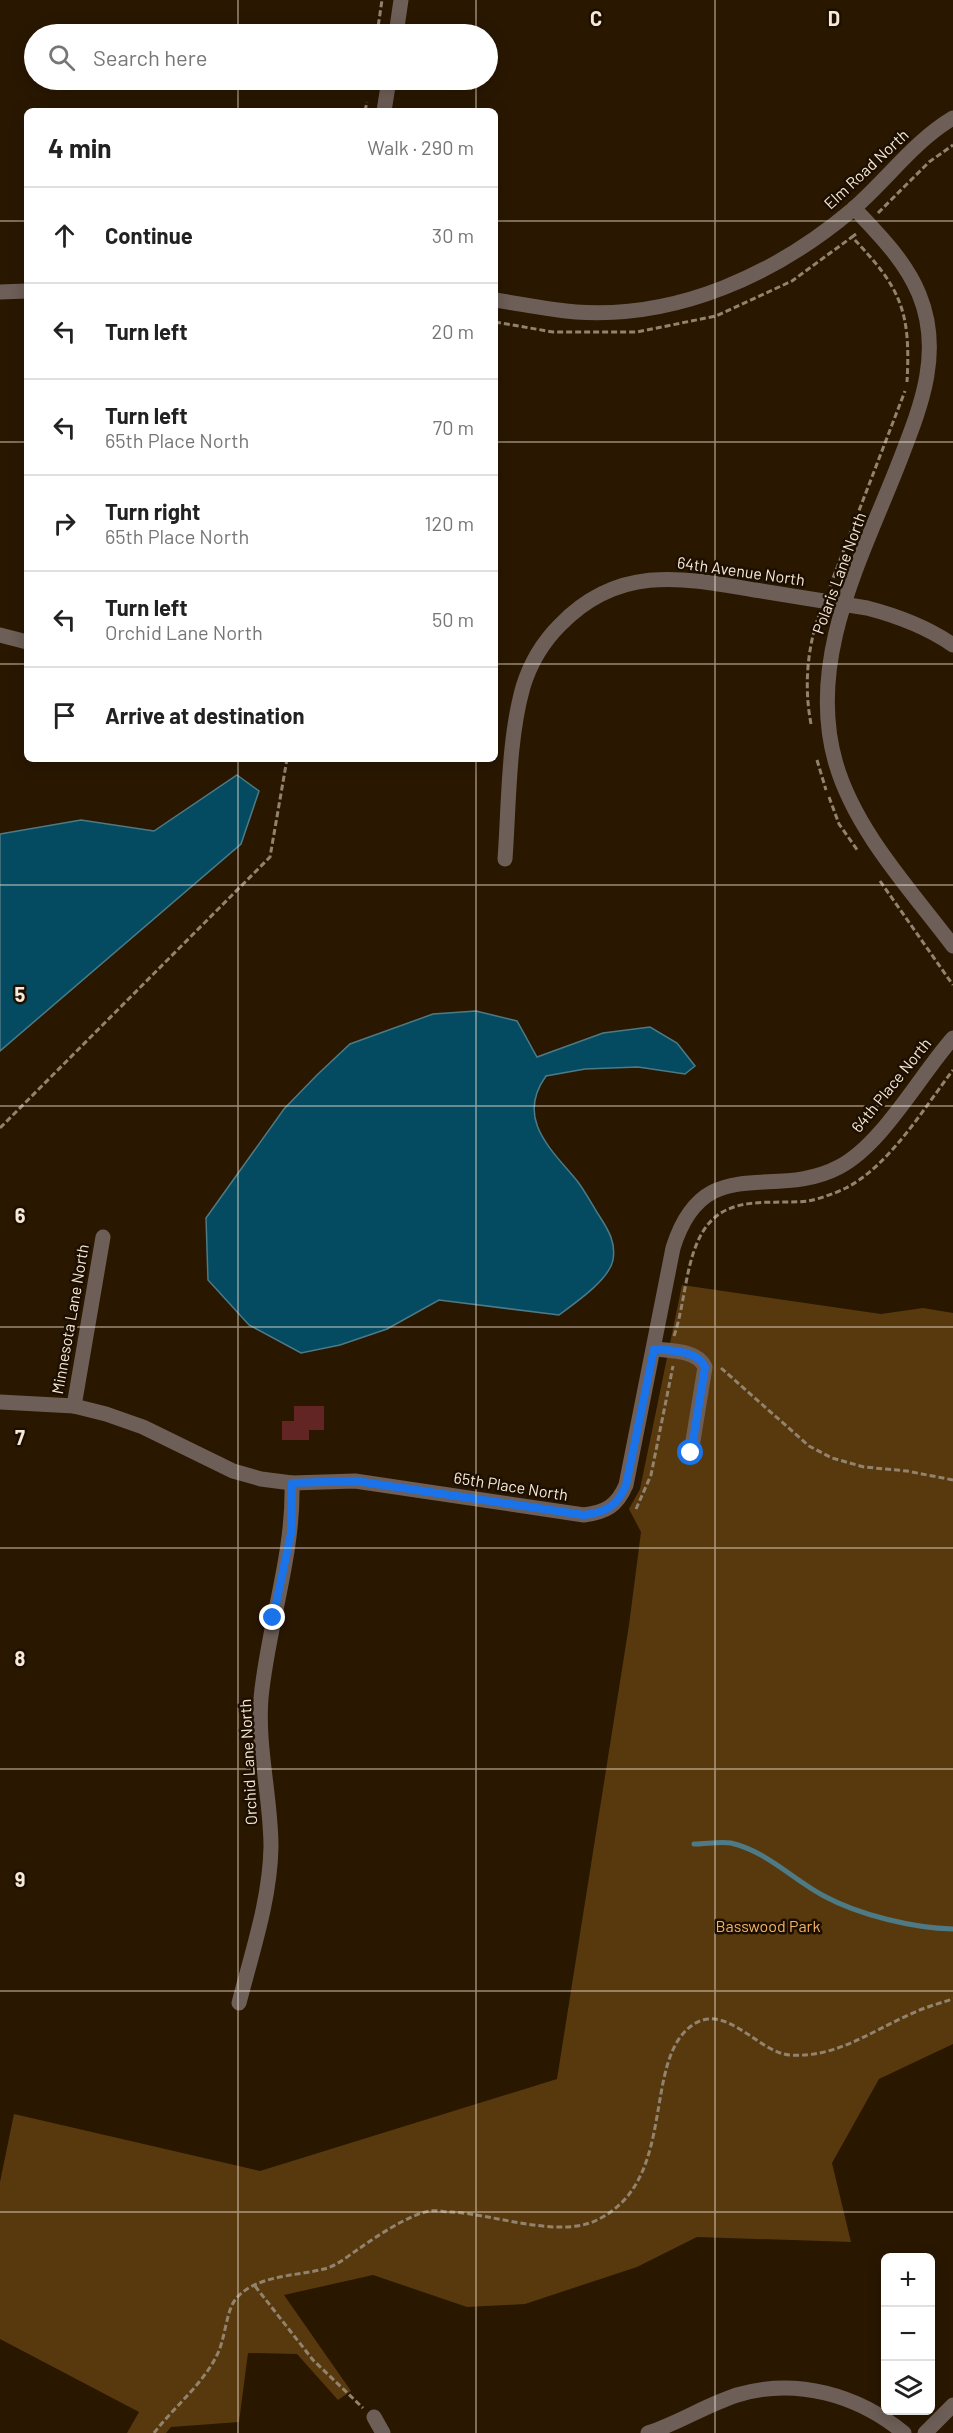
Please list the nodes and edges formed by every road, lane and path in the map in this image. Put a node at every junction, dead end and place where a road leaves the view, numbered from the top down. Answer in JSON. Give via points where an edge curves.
{"nodes":[{"id":1,"x":382,"y":0,"type":"edge"},
{"id":2,"x":401,"y":0,"type":"edge"},
{"id":3,"x":378,"y":24,"type":"edge"},
{"id":4,"x":397,"y":24,"type":"edge"},
{"id":5,"x":387,"y":90,"type":"edge"},
{"id":6,"x":384,"y":108,"type":"edge"},
{"id":7,"x":953,"y":118,"type":"edge"},
{"id":8,"x":854,"y":208,"type":"junction"},
{"id":9,"x":24,"y":291,"type":"edge"},
{"id":10,"x":0,"y":292,"type":"edge"},
{"id":11,"x":498,"y":300,"type":"edge"},
{"id":12,"x":844,"y":604,"type":"junction"},
{"id":13,"x":0,"y":634,"type":"edge"},
{"id":14,"x":24,"y":641,"type":"edge"},
{"id":15,"x":953,"y":645,"type":"edge"},
{"id":16,"x":286,"y":762,"type":"edge"},
{"id":17,"x":505,"y":859,"type":"dead end"},
{"id":18,"x":953,"y":946,"type":"edge"},
{"id":19,"x":953,"y":1038,"type":"edge"},
{"id":20,"x":953,"y":1070,"type":"edge"},
{"id":21,"x":0,"y":1128,"type":"edge"},
{"id":22,"x":791,"y":1179,"type":"joint"},
{"id":23,"x":103,"y":1237,"type":"dead end"},
{"id":24,"x":677,"y":1342,"type":"junction"},
{"id":25,"x":654,"y":1349,"type":"junction"},
{"id":26,"x":718,"y":1360,"type":"dead end"},
{"id":27,"x":0,"y":1402,"type":"edge"},
{"id":28,"x":74,"y":1406,"type":"junction"},
{"id":29,"x":691,"y":1453,"type":"dead end"},
{"id":30,"x":953,"y":1480,"type":"edge"},
{"id":31,"x":292,"y":1483,"type":"junction"},
{"id":32,"x":636,"y":1509,"type":"dead end"},
{"id":33,"x":953,"y":1999,"type":"edge"},
{"id":34,"x":239,"y":2003,"type":"dead end"},
{"id":35,"x":255,"y":2286,"type":"junction"},
{"id":36,"x":953,"y":2405,"type":"edge"},
{"id":37,"x":374,"y":2417,"type":"joint"},
{"id":38,"x":154,"y":2433,"type":"edge"},
{"id":39,"x":383,"y":2433,"type":"edge"},
{"id":40,"x":648,"y":2433,"type":"edge"},
{"id":41,"x":904,"y":2433,"type":"edge"},
{"id":42,"x":925,"y":2433,"type":"edge"}],
"edges":[{"from":1,"to":3,"type":"path"},
{"from":2,"to":4,"type":"street"},
{"from":5,"to":6,"type":"street"},
{"from":7,"to":8,"type":"street","name":"Elm Road North","via":[[918,143]]},
{"from":8,"to":11,"type":"street","name":"Elm Road North","via":[[771,267],[726,287],[677,302],[577,312]]},
{"from":8,"to":12,"type":"street","name":"Polaris Lane North","via":[[885,240],[911,277],[926,318],[930,362],[920,409]]},
{"from":9,"to":10,"type":"street"},
{"from":12,"to":15,"type":"street","name":"64th Avenue North","via":[[892,614],[935,632]]},
{"from":12,"to":17,"type":"street","name":"64th Avenue North","via":[[685,578],[658,578],[630,582],[575,609],[534,657],[523,687],[516,717]]},
{"from":12,"to":18,"type":"street","name":"Polaris Lane North","via":[[827,681],[828,723],[836,764],[851,801],[873,838]]},
{"from":13,"to":14,"type":"street"},
{"from":16,"to":21,"type":"path","via":[[270,857]]},
{"from":19,"to":22,"type":"street","name":"64th Place North","via":[[860,1153],[816,1177]]},
{"from":20,"to":24,"type":"path","via":[[876,1167],[846,1188],[809,1201],[759,1201],[730,1208],[706,1226],[692,1255]]},
{"from":22,"to":25,"type":"street","name":"65th Place North","via":[[729,1185],[707,1194],[687,1216],[674,1248]]},
{"from":23,"to":28,"type":"street","name":"Minnesota Lane North"},
{"from":24,"to":25,"type":"street"},
{"from":24,"to":29,"type":"street","via":[[701,1359],[705,1367]]},
{"from":24,"to":32,"type":"path","via":[[651,1475]]},
{"from":25,"to":31,"type":"street","name":"65th Place North","via":[[626,1485],[611,1508],[598,1514],[356,1481]]},
{"from":26,"to":30,"type":"path","via":[[721,1370],[809,1446],[832,1458],[864,1467]]},
{"from":27,"to":28,"type":"street","name":"65th Place North"},
{"from":28,"to":31,"type":"street","name":"65th Place North","via":[[143,1427],[233,1471]]},
{"from":31,"to":34,"type":"street","name":"Orchid Lane North","via":[[291,1533],[261,1701],[270,1867],[264,1907]]},
{"from":33,"to":35,"type":"path","via":[[822,2054],[786,2055],[719,2020],[696,2022],[679,2037],[669,2055],[655,2136],[646,2162],[634,2186],[613,2212],[569,2228],[429,2211],[375,2237],[327,2269]]},
{"from":35,"to":37,"type":"path","via":[[313,2360]]},
{"from":35,"to":38,"type":"path","via":[[234,2301],[217,2356]]},
{"from":36,"to":42,"type":"street"},
{"from":37,"to":39,"type":"street"},
{"from":40,"to":41,"type":"street","via":[[738,2395],[808,2389],[847,2399],[882,2415]]}]}
